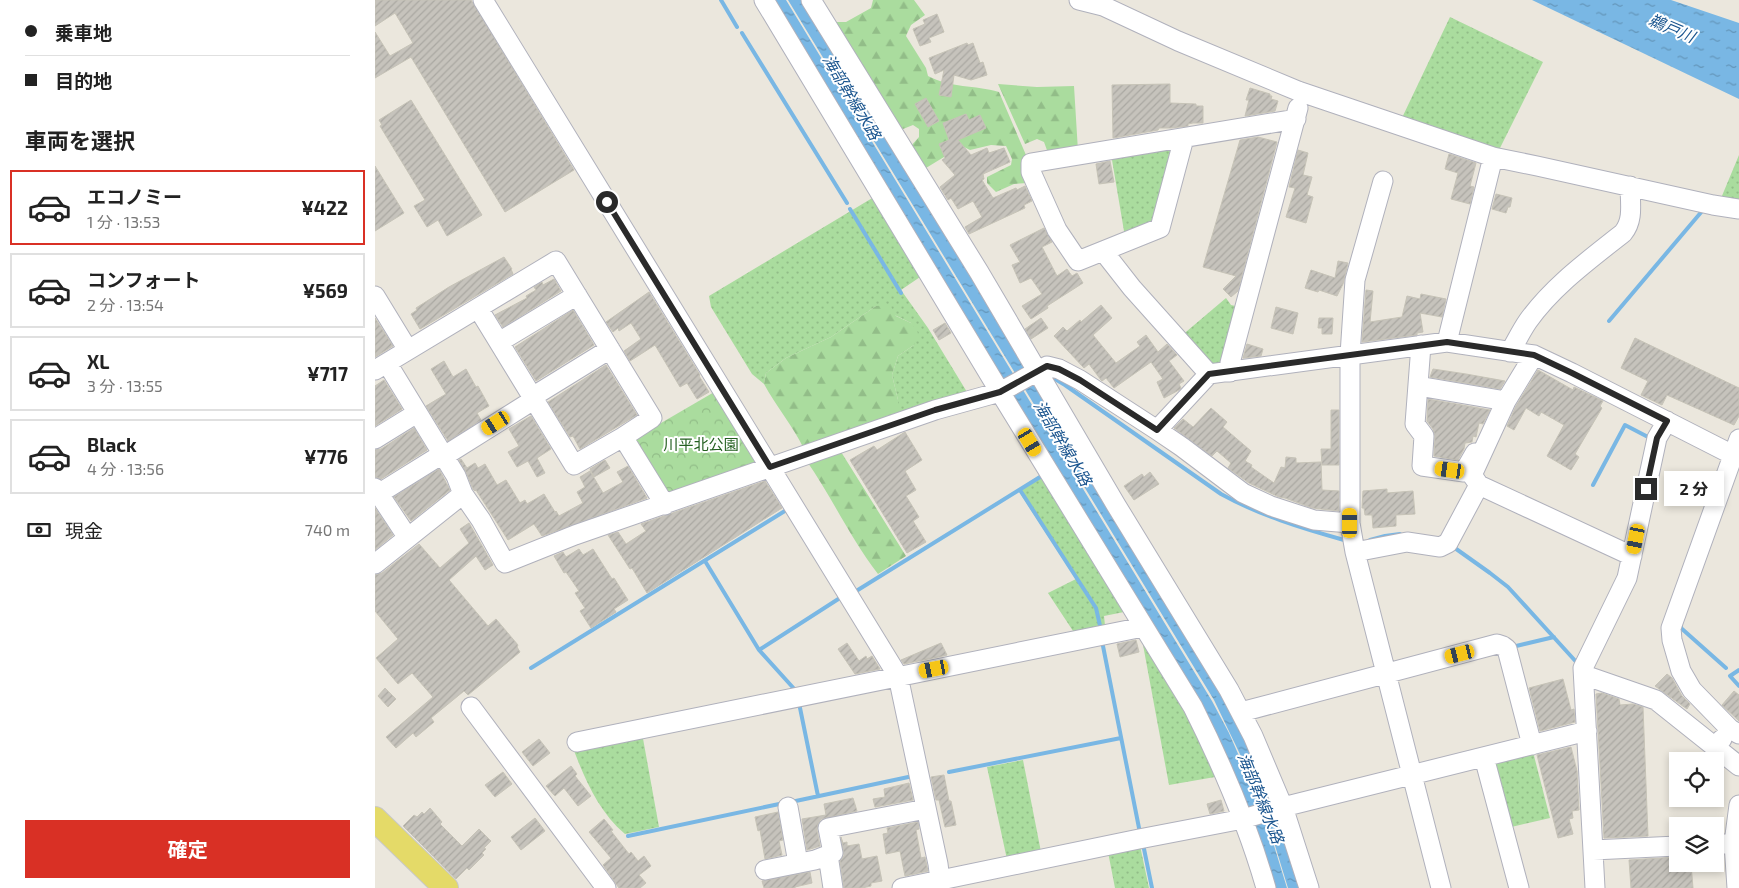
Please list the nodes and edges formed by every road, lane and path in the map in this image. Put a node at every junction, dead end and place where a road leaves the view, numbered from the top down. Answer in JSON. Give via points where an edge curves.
{"nodes":[{"id":1,"x":483,"y":0,"type":"edge"},
{"id":2,"x":764,"y":0,"type":"edge"},
{"id":3,"x":811,"y":0,"type":"edge"},
{"id":4,"x":1079,"y":0,"type":"edge"},
{"id":5,"x":1303,"y":92,"type":"junction"},
{"id":6,"x":1295,"y":119,"type":"junction"},
{"id":7,"x":1184,"y":138,"type":"junction"},
{"id":8,"x":1493,"y":157,"type":"junction"},
{"id":9,"x":1383,"y":181,"type":"dead end"},
{"id":10,"x":1631,"y":186,"type":"junction"},
{"id":11,"x":1739,"y":209,"type":"edge"},
{"id":12,"x":1103,"y":251,"type":"junction"},
{"id":13,"x":577,"y":295,"type":"junction"},
{"id":14,"x":375,"y":296,"type":"edge"},
{"id":15,"x":478,"y":308,"type":"junction"},
{"id":16,"x":499,"y":342,"type":"junction"},
{"id":17,"x":1447,"y":342,"type":"junction"},
{"id":18,"x":1421,"y":345,"type":"junction"},
{"id":19,"x":610,"y":349,"type":"junction"},
{"id":20,"x":409,"y":350,"type":"junction"},
{"id":21,"x":1511,"y":352,"type":"junction"},
{"id":22,"x":1349,"y":355,"type":"junction"},
{"id":23,"x":1534,"y":355,"type":"junction"},
{"id":24,"x":381,"y":366,"type":"edge"},
{"id":25,"x":1038,"y":370,"type":"junction"},
{"id":26,"x":1230,"y":372,"type":"junction"},
{"id":27,"x":1209,"y":374,"type":"junction"},
{"id":28,"x":1418,"y":386,"type":"junction"},
{"id":29,"x":1002,"y":391,"type":"junction"},
{"id":30,"x":533,"y":398,"type":"junction"},
{"id":31,"x":1505,"y":405,"type":"junction"},
{"id":32,"x":417,"y":413,"type":"junction"},
{"id":33,"x":1667,"y":421,"type":"junction"},
{"id":34,"x":1157,"y":430,"type":"junction"},
{"id":35,"x":623,"y":436,"type":"junction"},
{"id":36,"x":375,"y":440,"type":"edge"},
{"id":37,"x":1737,"y":450,"type":"edge"},
{"id":38,"x":443,"y":455,"type":"junction"},
{"id":39,"x":770,"y":467,"type":"junction"},
{"id":40,"x":1479,"y":485,"type":"junction"},
{"id":41,"x":376,"y":492,"type":"edge"},
{"id":42,"x":463,"y":494,"type":"junction"},
{"id":43,"x":665,"y":505,"type":"junction"},
{"id":44,"x":1350,"y":523,"type":"junction"},
{"id":45,"x":408,"y":538,"type":"junction"},
{"id":46,"x":1355,"y":552,"type":"junction"},
{"id":47,"x":1633,"y":556,"type":"junction"},
{"id":48,"x":375,"y":564,"type":"edge"},
{"id":49,"x":1143,"y":627,"type":"junction"},
{"id":50,"x":1385,"y":673,"type":"junction"},
{"id":51,"x":1584,"y":675,"type":"junction"},
{"id":52,"x":898,"y":676,"type":"junction"},
{"id":53,"x":471,"y":707,"type":"dead end"},
{"id":54,"x":1241,"y":712,"type":"junction"},
{"id":55,"x":1587,"y":731,"type":"junction"},
{"id":56,"x":1735,"y":731,"type":"edge"},
{"id":57,"x":577,"y":742,"type":"dead end"},
{"id":58,"x":1532,"y":745,"type":"junction"},
{"id":59,"x":1715,"y":747,"type":"junction"},
{"id":60,"x":1484,"y":756,"type":"junction"},
{"id":61,"x":1739,"y":766,"type":"edge"},
{"id":62,"x":1411,"y":774,"type":"junction"},
{"id":63,"x":1739,"y":805,"type":"edge"},
{"id":64,"x":788,"y":807,"type":"dead end"},
{"id":65,"x":1283,"y":807,"type":"junction"},
{"id":66,"x":926,"y":809,"type":"junction"},
{"id":67,"x":375,"y":819,"type":"edge"},
{"id":68,"x":1246,"y":819,"type":"junction"},
{"id":69,"x":1737,"y":843,"type":"edge"},
{"id":70,"x":1724,"y":844,"type":"edge"},
{"id":71,"x":1669,"y":846,"type":"edge"},
{"id":72,"x":1593,"y":850,"type":"junction"},
{"id":73,"x":827,"y":855,"type":"junction"},
{"id":74,"x":798,"y":863,"type":"junction"},
{"id":75,"x":765,"y":870,"type":"dead end"},
{"id":76,"x":436,"y":884,"type":"edge"},
{"id":77,"x":941,"y":884,"type":"edge"},
{"id":78,"x":606,"y":888,"type":"edge"},
{"id":79,"x":833,"y":888,"type":"edge"},
{"id":80,"x":901,"y":888,"type":"edge"},
{"id":81,"x":1266,"y":888,"type":"edge"},
{"id":82,"x":1309,"y":888,"type":"edge"},
{"id":83,"x":1441,"y":888,"type":"edge"},
{"id":84,"x":1519,"y":888,"type":"edge"},
{"id":85,"x":1595,"y":888,"type":"edge"},
{"id":86,"x":1737,"y":888,"type":"edge"}],
"edges":[{"from":1,"to":39,"type":"street"},
{"from":2,"to":29,"type":"street"},
{"from":3,"to":25,"type":"street"},
{"from":4,"to":5,"type":"street","via":[[1103,6],[1178,41]]},
{"from":5,"to":6,"type":"street"},
{"from":5,"to":8,"type":"street"},
{"from":6,"to":7,"type":"street"},
{"from":6,"to":26,"type":"street"},
{"from":7,"to":12,"type":"street","via":[[1160,228]]},
{"from":7,"to":12,"type":"street","via":[[1031,163],[1031,172],[1057,230],[1078,261]]},
{"from":8,"to":10,"type":"street"},
{"from":8,"to":17,"type":"street"},
{"from":9,"to":22,"type":"street","via":[[1355,280]]},
{"from":10,"to":11,"type":"street"},
{"from":10,"to":21,"type":"street","via":[[1628,227],[1547,299],[1528,322]]},
{"from":12,"to":27,"type":"street"},
{"from":13,"to":15,"type":"street","via":[[556,261]]},
{"from":13,"to":16,"type":"street"},
{"from":13,"to":19,"type":"street"},
{"from":14,"to":20,"type":"street"},
{"from":15,"to":16,"type":"street"},
{"from":15,"to":20,"type":"street"},
{"from":16,"to":30,"type":"street"},
{"from":17,"to":18,"type":"street"},
{"from":17,"to":21,"type":"street"},
{"from":18,"to":22,"type":"street"},
{"from":18,"to":28,"type":"street"},
{"from":19,"to":30,"type":"street"},
{"from":19,"to":35,"type":"street","via":[[652,418]]},
{"from":20,"to":24,"type":"street"},
{"from":21,"to":23,"type":"street"},
{"from":22,"to":26,"type":"street"},
{"from":22,"to":44,"type":"street"},
{"from":23,"to":31,"type":"street"},
{"from":23,"to":33,"type":"street"},
{"from":24,"to":32,"type":"street"},
{"from":25,"to":29,"type":"street"},
{"from":25,"to":34,"type":"street","via":[[1047,366],[1059,369]]},
{"from":25,"to":54,"type":"street","via":[[1041,380]]},
{"from":26,"to":27,"type":"street"},
{"from":27,"to":34,"type":"street"},
{"from":28,"to":31,"type":"street"},
{"from":28,"to":31,"type":"street","via":[[1415,424],[1424,436],[1422,466],[1464,472]]},
{"from":29,"to":39,"type":"street","via":[[935,410]]},
{"from":29,"to":49,"type":"street"},
{"from":30,"to":35,"type":"street","via":[[574,465]]},
{"from":30,"to":38,"type":"street"},
{"from":31,"to":40,"type":"street","via":[[1473,475]]},
{"from":32,"to":36,"type":"street"},
{"from":32,"to":38,"type":"street"},
{"from":33,"to":37,"type":"street"},
{"from":33,"to":47,"type":"street","via":[[1657,438]]},
{"from":34,"to":44,"type":"street","via":[[1243,493],[1314,520]]},
{"from":35,"to":43,"type":"street"},
{"from":37,"to":56,"type":"street","via":[[1671,628],[1681,671],[1692,690]]},
{"from":38,"to":41,"type":"street"},
{"from":38,"to":42,"type":"street"},
{"from":39,"to":43,"type":"street"},
{"from":39,"to":52,"type":"street"},
{"from":40,"to":46,"type":"street","via":[[1445,545],[1407,542]]},
{"from":40,"to":47,"type":"street"},
{"from":41,"to":45,"type":"street"},
{"from":42,"to":43,"type":"street","via":[[505,563]]},
{"from":42,"to":45,"type":"street"},
{"from":44,"to":46,"type":"street"},
{"from":45,"to":48,"type":"street"},
{"from":46,"to":50,"type":"street"},
{"from":47,"to":51,"type":"street","via":[[1627,578],[1583,668]]},
{"from":49,"to":52,"type":"street"},
{"from":49,"to":68,"type":"street","via":[[1193,707]]},
{"from":50,"to":54,"type":"street"},
{"from":50,"to":58,"type":"street","via":[[1497,644],[1503,646],[1507,649]]},
{"from":50,"to":62,"type":"street"},
{"from":51,"to":55,"type":"street"},
{"from":51,"to":59,"type":"street","via":[[1656,700]]},
{"from":52,"to":57,"type":"street"},
{"from":52,"to":66,"type":"street"},
{"from":53,"to":78,"type":"street"},
{"from":54,"to":65,"type":"street"},
{"from":55,"to":58,"type":"street"},
{"from":55,"to":72,"type":"street"},
{"from":56,"to":59,"type":"street"},
{"from":58,"to":60,"type":"street"},
{"from":59,"to":61,"type":"street"},
{"from":60,"to":62,"type":"street"},
{"from":60,"to":84,"type":"street"},
{"from":62,"to":65,"type":"street"},
{"from":62,"to":83,"type":"street"},
{"from":63,"to":69,"type":"street"},
{"from":64,"to":74,"type":"street"},
{"from":65,"to":68,"type":"street"},
{"from":65,"to":82,"type":"street"},
{"from":66,"to":73,"type":"street","via":[[828,828],[833,853]]},
{"from":66,"to":77,"type":"street"},
{"from":67,"to":76,"type":"main road"},
{"from":68,"to":77,"type":"street","via":[[1139,839]]},
{"from":68,"to":81,"type":"street"},
{"from":69,"to":70,"type":"street"},
{"from":69,"to":86,"type":"street"},
{"from":71,"to":72,"type":"street"},
{"from":72,"to":85,"type":"street"},
{"from":73,"to":74,"type":"street"},
{"from":73,"to":79,"type":"street"},
{"from":74,"to":75,"type":"street"},
{"from":77,"to":80,"type":"street"}]}
